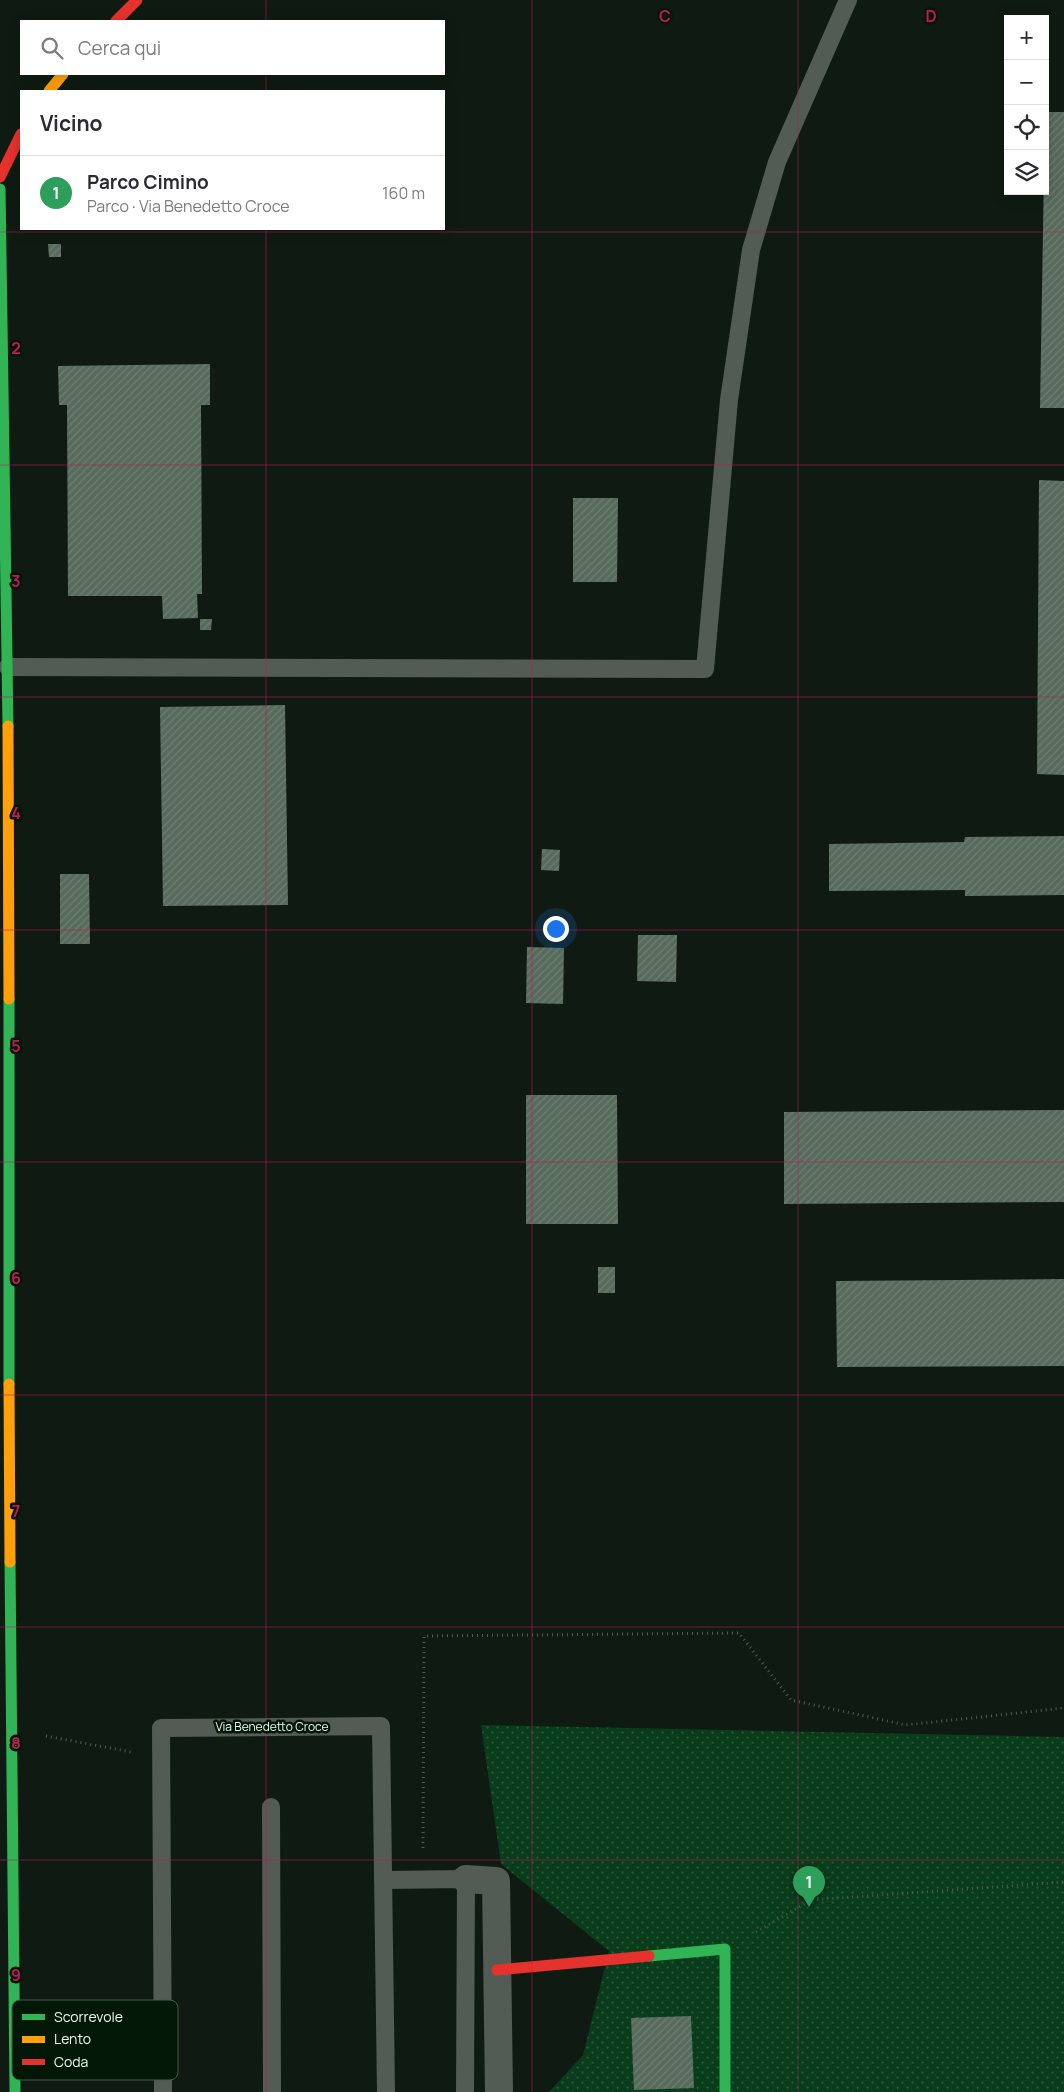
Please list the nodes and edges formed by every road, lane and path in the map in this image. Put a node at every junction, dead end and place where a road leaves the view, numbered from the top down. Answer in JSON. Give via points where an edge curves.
{"nodes":[{"id":1,"x":137,"y":0,"type":"edge"},
{"id":2,"x":848,"y":0,"type":"edge"},
{"id":3,"x":117,"y":20,"type":"edge"},
{"id":4,"x":62,"y":75,"type":"edge"},
{"id":5,"x":50,"y":90,"type":"edge"},
{"id":6,"x":20,"y":136,"type":"edge"},
{"id":7,"x":0,"y":177,"type":"edge"},
{"id":8,"x":0,"y":189,"type":"edge"},
{"id":9,"x":8,"y":667,"type":"junction"},
{"id":10,"x":10,"y":1312,"type":"junction"},
{"id":11,"x":0,"y":1338,"type":"edge"},
{"id":12,"x":5,"y":1501,"type":"edge"},
{"id":13,"x":5,"y":1658,"type":"edge"},
{"id":14,"x":1064,"y":1708,"type":"edge"},
{"id":15,"x":11,"y":1729,"type":"junction"},
{"id":16,"x":161,"y":1757,"type":"junction"},
{"id":17,"x":271,"y":1807,"type":"dead end"},
{"id":18,"x":383,"y":1880,"type":"junction"},
{"id":19,"x":423,"y":1880,"type":"junction"},
{"id":20,"x":466,"y":1880,"type":"junction"},
{"id":21,"x":1064,"y":1882,"type":"edge"},
{"id":22,"x":725,"y":1949,"type":"junction"},
{"id":23,"x":497,"y":1970,"type":"junction"},
{"id":24,"x":14,"y":2000,"type":"edge"},
{"id":25,"x":162,"y":2000,"type":"edge"},
{"id":26,"x":272,"y":2092,"type":"edge"},
{"id":27,"x":386,"y":2092,"type":"edge"},
{"id":28,"x":465,"y":2092,"type":"edge"},
{"id":29,"x":499,"y":2092,"type":"edge"},
{"id":30,"x":725,"y":2092,"type":"edge"}],
"edges":[{"from":1,"to":3,"type":"main road"},
{"from":2,"to":9,"type":"lane","via":[[777,162],[751,250],[729,400],[705,669]]},
{"from":4,"to":5,"type":"main road"},
{"from":6,"to":7,"type":"main road"},
{"from":8,"to":9,"type":"main road"},
{"from":9,"to":10,"type":"main road"},
{"from":10,"to":11,"type":"street"},
{"from":10,"to":12,"type":"main road"},
{"from":12,"to":13,"type":"main road"},
{"from":13,"to":15,"type":"main road"},
{"from":14,"to":19,"type":"path","via":[[906,1725],[791,1700],[739,1633],[424,1636]]},
{"from":15,"to":16,"type":"path"},
{"from":15,"to":24,"type":"main road"},
{"from":16,"to":18,"type":"lane","name":"Via Benedetto Croce","via":[[161,1728],[381,1726]]},
{"from":16,"to":25,"type":"lane","name":"Via Benedetto Croce"},
{"from":17,"to":26,"type":"lane"},
{"from":18,"to":19,"type":"lane"},
{"from":18,"to":27,"type":"lane","name":"Via Benedetto Croce"},
{"from":19,"to":20,"type":"lane"},
{"from":20,"to":23,"type":"street","via":[[496,1880]]},
{"from":20,"to":28,"type":"lane"},
{"from":21,"to":22,"type":"path","via":[[811,1900]]},
{"from":22,"to":23,"type":"main road"},
{"from":22,"to":30,"type":"main road"},
{"from":23,"to":29,"type":"street"}]}
